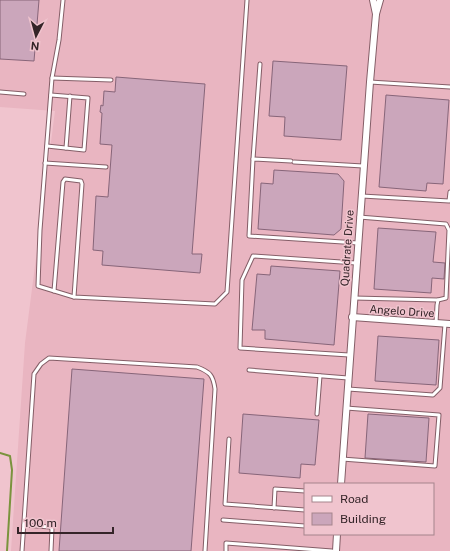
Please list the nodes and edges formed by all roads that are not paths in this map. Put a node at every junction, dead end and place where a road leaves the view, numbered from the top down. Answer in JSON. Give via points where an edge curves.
{"nodes":[{"id":1,"x":63,"y":0,"type":"edge"},
{"id":2,"x":247,"y":0,"type":"edge"},
{"id":3,"x":373,"y":0,"type":"edge"},
{"id":4,"x":380,"y":0,"type":"edge"},
{"id":5,"x":376,"y":14,"type":"junction"},
{"id":6,"x":260,"y":64,"type":"dead end"},
{"id":7,"x":52,"y":78,"type":"junction"},
{"id":8,"x":111,"y":80,"type":"dead end"},
{"id":9,"x":370,"y":82,"type":"junction"},
{"id":10,"x":450,"y":87,"type":"edge"},
{"id":11,"x":0,"y":92,"type":"edge"},
{"id":12,"x":24,"y":94,"type":"dead end"},
{"id":13,"x":51,"y":94,"type":"junction"},
{"id":14,"x":70,"y":96,"type":"junction"},
{"id":15,"x":47,"y":146,"type":"junction"},
{"id":16,"x":66,"y":148,"type":"junction"},
{"id":17,"x":253,"y":159,"type":"junction"},
{"id":18,"x":45,"y":163,"type":"junction"},
{"id":19,"x":363,"y":166,"type":"junction"},
{"id":20,"x":106,"y":167,"type":"dead end"},
{"id":21,"x":450,"y":192,"type":"edge"},
{"id":22,"x":361,"y":196,"type":"junction"},
{"id":23,"x":360,"y":217,"type":"junction"},
{"id":24,"x":358,"y":243,"type":"junction"},
{"id":25,"x":356,"y":263,"type":"junction"},
{"id":26,"x":54,"y":291,"type":"junction"},
{"id":27,"x":74,"y":297,"type":"junction"},
{"id":28,"x":353,"y":298,"type":"junction"},
{"id":29,"x":438,"y":300,"type":"junction"},
{"id":30,"x":352,"y":317,"type":"junction"},
{"id":31,"x":436,"y":323,"type":"junction"},
{"id":32,"x":448,"y":324,"type":"edge"},
{"id":33,"x":349,"y":355,"type":"junction"},
{"id":34,"x":249,"y":370,"type":"dead end"},
{"id":35,"x":320,"y":376,"type":"junction"},
{"id":36,"x":348,"y":378,"type":"junction"},
{"id":37,"x":347,"y":388,"type":"junction"},
{"id":38,"x":346,"y":408,"type":"junction"},
{"id":39,"x":317,"y":414,"type":"dead end"},
{"id":40,"x":229,"y":439,"type":"dead end"},
{"id":41,"x":342,"y":459,"type":"junction"},
{"id":42,"x":340,"y":483,"type":"edge"},
{"id":43,"x":304,"y":491,"type":"edge"},
{"id":44,"x":274,"y":508,"type":"junction"},
{"id":45,"x":304,"y":510,"type":"edge"},
{"id":46,"x":223,"y":520,"type":"dead end"},
{"id":47,"x":24,"y":525,"type":"junction"},
{"id":48,"x":304,"y":526,"type":"edge"},
{"id":49,"x":337,"y":535,"type":"edge"},
{"id":50,"x":22,"y":551,"type":"edge"},
{"id":51,"x":50,"y":551,"type":"edge"},
{"id":52,"x":205,"y":551,"type":"edge"},
{"id":53,"x":226,"y":551,"type":"edge"},
{"id":54,"x":332,"y":551,"type":"edge"},
{"id":55,"x":336,"y":551,"type":"edge"}],
"edges":[{"from":1,"to":7,"type":"lane"},
{"from":2,"to":27,"type":"lane","via":[[227,292],[215,304]]},
{"from":3,"to":5,"type":"street","name":"Quadrate Drive"},
{"from":4,"to":5,"type":"street","name":"Quadrate Drive"},
{"from":5,"to":9,"type":"street","name":"Quadrate Drive"},
{"from":6,"to":17,"type":"lane"},
{"from":7,"to":8,"type":"lane"},
{"from":7,"to":13,"type":"lane"},
{"from":9,"to":10,"type":"lane"},
{"from":9,"to":19,"type":"street","name":"Quadrate Drive"},
{"from":11,"to":12,"type":"lane"},
{"from":13,"to":14,"type":"lane"},
{"from":13,"to":15,"type":"lane"},
{"from":14,"to":16,"type":"lane"},
{"from":14,"to":16,"type":"lane","via":[[88,98],[84,150]]},
{"from":15,"to":16,"type":"lane"},
{"from":15,"to":18,"type":"lane"},
{"from":17,"to":19,"type":"lane"},
{"from":17,"to":24,"type":"lane","via":[[249,236]]},
{"from":18,"to":20,"type":"lane"},
{"from":18,"to":26,"type":"lane","via":[[38,286]]},
{"from":19,"to":22,"type":"street","name":"Quadrate Drive"},
{"from":21,"to":22,"type":"lane","via":[[449,201]]},
{"from":22,"to":23,"type":"street","name":"Quadrate Drive"},
{"from":23,"to":24,"type":"street","name":"Quadrate Drive"},
{"from":23,"to":29,"type":"lane","via":[[446,224],[449,230],[446,298]]},
{"from":24,"to":25,"type":"street","name":"Quadrate Drive"},
{"from":25,"to":28,"type":"street","name":"Quadrate Drive"},
{"from":25,"to":33,"type":"lane","via":[[253,256],[242,280],[240,348]]},
{"from":26,"to":27,"type":"lane"},
{"from":26,"to":27,"type":"lane","via":[[63,182],[65,179],[81,181]]},
{"from":28,"to":29,"type":"lane"},
{"from":28,"to":30,"type":"street","name":"Quadrate Drive"},
{"from":29,"to":31,"type":"lane"},
{"from":30,"to":31,"type":"street","name":"Angelo Drive"},
{"from":30,"to":33,"type":"street","name":"Quadrate Drive"},
{"from":31,"to":32,"type":"street","name":"Angelo Drive"},
{"from":32,"to":37,"type":"lane","via":[[440,388],[433,394]]},
{"from":33,"to":36,"type":"street","name":"Quadrate Drive"},
{"from":34,"to":35,"type":"lane"},
{"from":35,"to":36,"type":"lane"},
{"from":35,"to":39,"type":"lane"},
{"from":36,"to":37,"type":"street","name":"Quadrate Drive"},
{"from":37,"to":38,"type":"street","name":"Quadrate Drive"},
{"from":38,"to":41,"type":"street","name":"Quadrate Drive"},
{"from":38,"to":41,"type":"lane","via":[[439,415],[435,466]]},
{"from":40,"to":44,"type":"lane","via":[[225,504]]},
{"from":41,"to":42,"type":"street","name":"Quadrate Drive"},
{"from":43,"to":44,"type":"lane","via":[[275,489]]},
{"from":44,"to":45,"type":"lane"},
{"from":46,"to":48,"type":"lane"},
{"from":47,"to":50,"type":"lane"},
{"from":47,"to":51,"type":"lane","via":[[52,529]]},
{"from":47,"to":52,"type":"lane","via":[[34,374],[40,364],[49,358],[197,367],[207,370],[214,378],[215,389]]},
{"from":49,"to":55,"type":"street"},
{"from":53,"to":54,"type":"lane","via":[[226,543]]}]}
